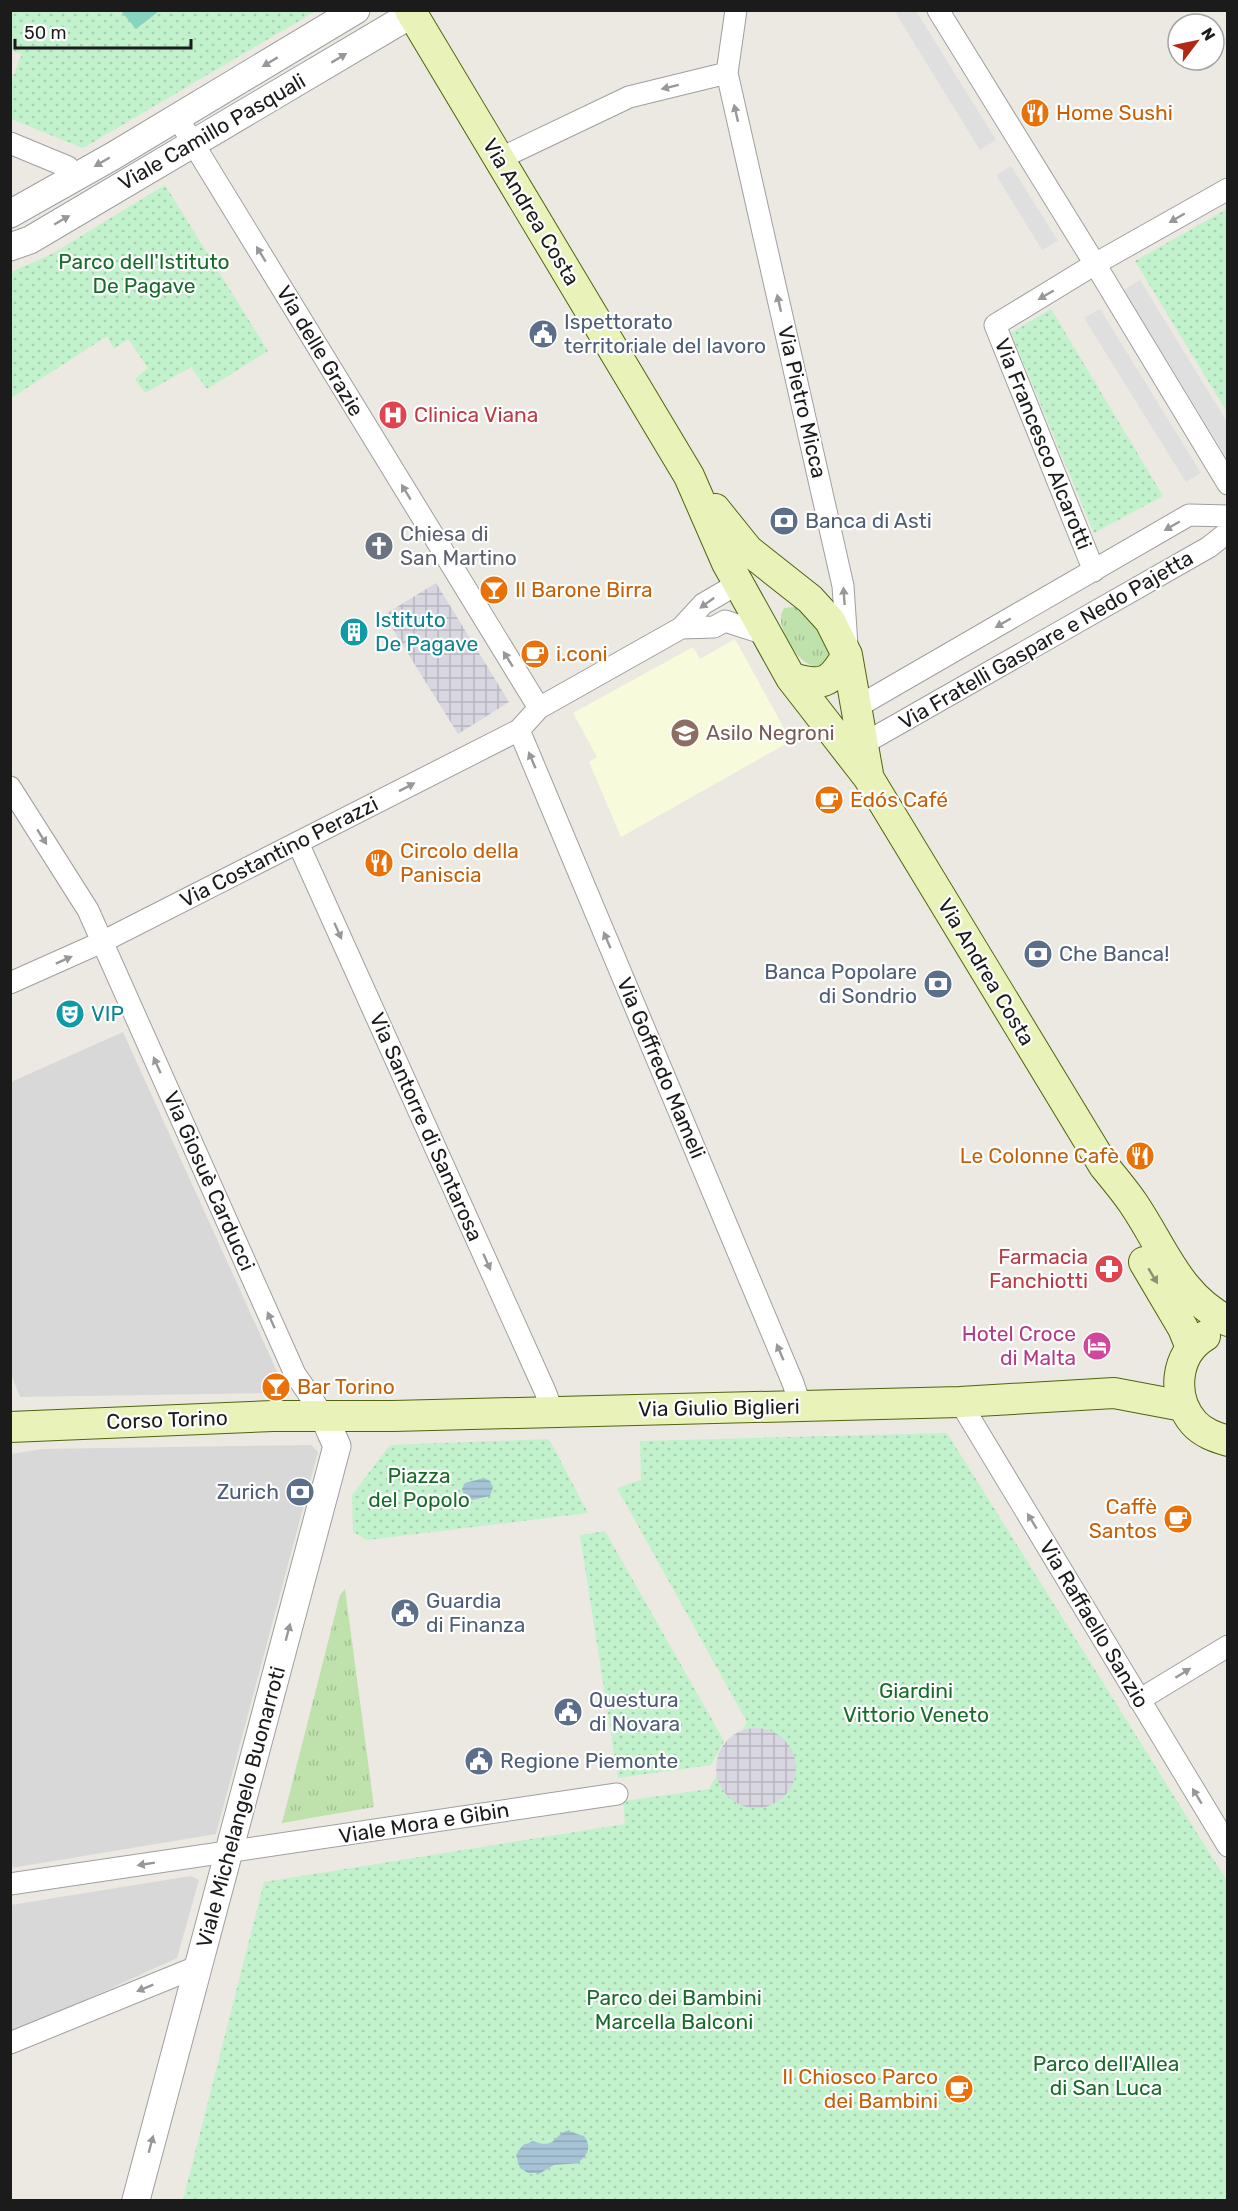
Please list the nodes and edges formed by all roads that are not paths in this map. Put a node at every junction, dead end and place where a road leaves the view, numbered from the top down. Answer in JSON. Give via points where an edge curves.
{"nodes":[{"id":1,"x":356,"y":10,"type":"edge"},
{"id":2,"x":736,"y":10,"type":"edge"},
{"id":3,"x":938,"y":10,"type":"edge"},
{"id":4,"x":411,"y":12,"type":"edge"},
{"id":5,"x":727,"y":73,"type":"junction"},
{"id":6,"x":177,"y":117,"type":"junction"},
{"id":7,"x":10,"y":143,"type":"edge"},
{"id":8,"x":193,"y":144,"type":"junction"},
{"id":9,"x":499,"y":159,"type":"junction"},
{"id":10,"x":75,"y":178,"type":"junction"},
{"id":11,"x":1227,"y":189,"type":"edge"},
{"id":12,"x":10,"y":214,"type":"edge"},
{"id":13,"x":10,"y":247,"type":"edge"},
{"id":14,"x":1095,"y":264,"type":"junction"},
{"id":15,"x":688,"y":476,"type":"junction"},
{"id":16,"x":1227,"y":484,"type":"edge"},
{"id":17,"x":1227,"y":516,"type":"edge"},
{"id":18,"x":1227,"y":532,"type":"edge"},
{"id":19,"x":1094,"y":571,"type":"junction"},
{"id":20,"x":739,"y":583,"type":"junction"},
{"id":21,"x":788,"y":583,"type":"junction"},
{"id":22,"x":681,"y":628,"type":"junction"},
{"id":23,"x":765,"y":629,"type":"junction"},
{"id":24,"x":847,"y":655,"type":"junction"},
{"id":25,"x":791,"y":678,"type":"junction"},
{"id":26,"x":857,"y":707,"type":"junction"},
{"id":27,"x":539,"y":708,"type":"junction"},
{"id":28,"x":519,"y":730,"type":"junction"},
{"id":29,"x":863,"y":744,"type":"junction"},
{"id":30,"x":868,"y":777,"type":"junction"},
{"id":31,"x":10,"y":787,"type":"edge"},
{"id":32,"x":298,"y":843,"type":"junction"},
{"id":33,"x":102,"y":942,"type":"junction"},
{"id":34,"x":10,"y":983,"type":"edge"},
{"id":35,"x":1104,"y":1166,"type":"junction"},
{"id":36,"x":1227,"y":1321,"type":"edge"},
{"id":37,"x":1227,"y":1327,"type":"edge"},
{"id":38,"x":1187,"y":1355,"type":"junction"},
{"id":39,"x":1114,"y":1393,"type":"junction"},
{"id":40,"x":960,"y":1402,"type":"junction"},
{"id":41,"x":1183,"y":1406,"type":"junction"},
{"id":42,"x":801,"y":1407,"type":"junction"},
{"id":43,"x":553,"y":1413,"type":"junction"},
{"id":44,"x":323,"y":1415,"type":"junction"},
{"id":45,"x":10,"y":1427,"type":"edge"},
{"id":46,"x":1227,"y":1440,"type":"edge"},
{"id":47,"x":1227,"y":1646,"type":"edge"},
{"id":48,"x":1140,"y":1700,"type":"junction"},
{"id":49,"x":617,"y":1794,"type":"dead end"},
{"id":50,"x":1227,"y":1846,"type":"edge"},
{"id":51,"x":231,"y":1851,"type":"junction"},
{"id":52,"x":10,"y":1884,"type":"edge"},
{"id":53,"x":199,"y":1966,"type":"junction"},
{"id":54,"x":10,"y":2043,"type":"edge"},
{"id":55,"x":136,"y":2200,"type":"edge"}],
"edges":[{"from":1,"to":6,"type":"street","name":"Viale Camillo Pasquali","one_way":true},
{"from":2,"to":5,"type":"street","name":"Via Pietro Micca"},
{"from":3,"to":14,"type":"street"},
{"from":8,"to":4,"type":"street","name":"Viale Camillo Pasquali","one_way":true},
{"from":4,"to":9,"type":"main road","name":"Via Andrea Costa"},
{"from":5,"to":9,"type":"street","one_way":true,"via":[[629,98]]},
{"from":24,"to":5,"type":"street","name":"Via Pietro Micca","one_way":true,"via":[[843,586]]},
{"from":6,"to":8,"type":"street","name":"Via delle Grazie"},
{"from":6,"to":10,"type":"street","name":"Viale Camillo Pasquali","one_way":true},
{"from":7,"to":10,"type":"street","via":[[68,167]]},
{"from":13,"to":8,"type":"street","name":"Viale Camillo Pasquali","one_way":true,"via":[[30,240]]},
{"from":27,"to":8,"type":"street","name":"Via delle Grazie","one_way":true},
{"from":9,"to":15,"type":"main road","name":"Via Andrea Costa"},
{"from":10,"to":12,"type":"street","name":"Viale Camillo Pasquali"},
{"from":11,"to":14,"type":"street","one_way":true},
{"from":14,"to":16,"type":"street"},
{"from":14,"to":19,"type":"street","name":"Via Francesco Alcarotti","one_way":true,"via":[[995,325]]},
{"from":15,"to":20,"type":"main road","name":"Via Andrea Costa"},
{"from":15,"to":21,"type":"main road","name":"Via Andrea Costa","via":[[748,550]]},
{"from":17,"to":19,"type":"street","name":"Via Fratelli Gaspare e Nedo Pajetta","one_way":true,"via":[[1190,515]]},
{"from":18,"to":29,"type":"street","name":"Via Fratelli Gaspare e Nedo Pajetta","via":[[1209,547]]},
{"from":19,"to":26,"type":"street","name":"Via Fratelli Gaspare e Nedo Pajetta","one_way":true},
{"from":20,"to":21,"type":"main road","via":[[748,578]]},
{"from":20,"to":22,"type":"street","one_way":true,"via":[[703,604]]},
{"from":20,"to":23,"type":"main road","name":"Via Andrea Costa"},
{"from":21,"to":23,"type":"main road","via":[[769,609]]},
{"from":21,"to":24,"type":"main road","name":"Via Andrea Costa","via":[[830,621]]},
{"from":22,"to":23,"type":"street","via":[[714,627],[725,621]]},
{"from":22,"to":27,"type":"street","name":"Via Costantino Perazzi"},
{"from":23,"to":25,"type":"main road","name":"Via Andrea Costa"},
{"from":24,"to":25,"type":"main road","via":[[828,680],[811,684]]},
{"from":24,"to":26,"type":"main road","name":"Via Andrea Costa"},
{"from":25,"to":30,"type":"main road","name":"Via Andrea Costa"},
{"from":26,"to":29,"type":"main road","name":"Via Andrea Costa"},
{"from":27,"to":28,"type":"street","name":"Via Costantino Perazzi"},
{"from":32,"to":28,"type":"street","name":"Via Costantino Perazzi","one_way":true},
{"from":42,"to":28,"type":"street","name":"Via Goffredo Mameli","one_way":true},
{"from":29,"to":30,"type":"main road","name":"Via Andrea Costa"},
{"from":30,"to":35,"type":"main road","name":"Via Andrea Costa"},
{"from":31,"to":33,"type":"street","name":"Via Giosuè Carducci","one_way":true,"via":[[88,910]]},
{"from":32,"to":33,"type":"street","name":"Via Costantino Perazzi"},
{"from":32,"to":43,"type":"street","name":"Via Santorre di Santarosa","one_way":true},
{"from":34,"to":33,"type":"street","name":"Via Costantino Perazzi","one_way":true},
{"from":44,"to":33,"type":"street","name":"Via Giosuè Carducci","one_way":true,"via":[[295,1374]]},
{"from":35,"to":36,"type":"main road","name":"Via Andrea Costa","via":[[1133,1203],[1179,1281],[1209,1312]]},
{"from":35,"to":38,"type":"main road","name":"Via Andrea Costa","one_way":true,"via":[[1116,1214],[1177,1318]]},
{"from":37,"to":38,"type":"main road","name":"Via Giulio Biglieri","via":[[1202,1338]]},
{"from":38,"to":39,"type":"main road","name":"Via Giulio Biglieri","via":[[1146,1382]]},
{"from":38,"to":41,"type":"main road","via":[[1179,1376]]},
{"from":39,"to":40,"type":"main road","name":"Via Giulio Biglieri"},
{"from":39,"to":41,"type":"main road","name":"Via Giulio Biglieri"},
{"from":40,"to":42,"type":"main road","name":"Via Giulio Biglieri"},
{"from":48,"to":40,"type":"street","name":"Via Raffaello Sanzio","one_way":true},
{"from":41,"to":46,"type":"main road","via":[[1195,1424],[1210,1435]]},
{"from":42,"to":43,"type":"main road","name":"Via Giulio Biglieri"},
{"from":43,"to":44,"type":"main road","name":"Via Giulio Biglieri"},
{"from":44,"to":45,"type":"main road","name":"Corso Torino"},
{"from":51,"to":44,"type":"street","name":"Viale Michelangelo Buonarroti","one_way":true,"via":[[337,1446]]},
{"from":48,"to":47,"type":"street","one_way":true},
{"from":50,"to":48,"type":"street","name":"Via Raffaello Sanzio","one_way":true},
{"from":49,"to":51,"type":"street","name":"Viale Mora e Gibin"},
{"from":51,"to":52,"type":"street","name":"Viale Mora e Gibin","one_way":true},
{"from":51,"to":53,"type":"street","name":"Viale Michelangelo Buonarroti"},
{"from":53,"to":54,"type":"street","one_way":true},
{"from":55,"to":53,"type":"street","name":"Viale Michelangelo Buonarroti","one_way":true}]}
